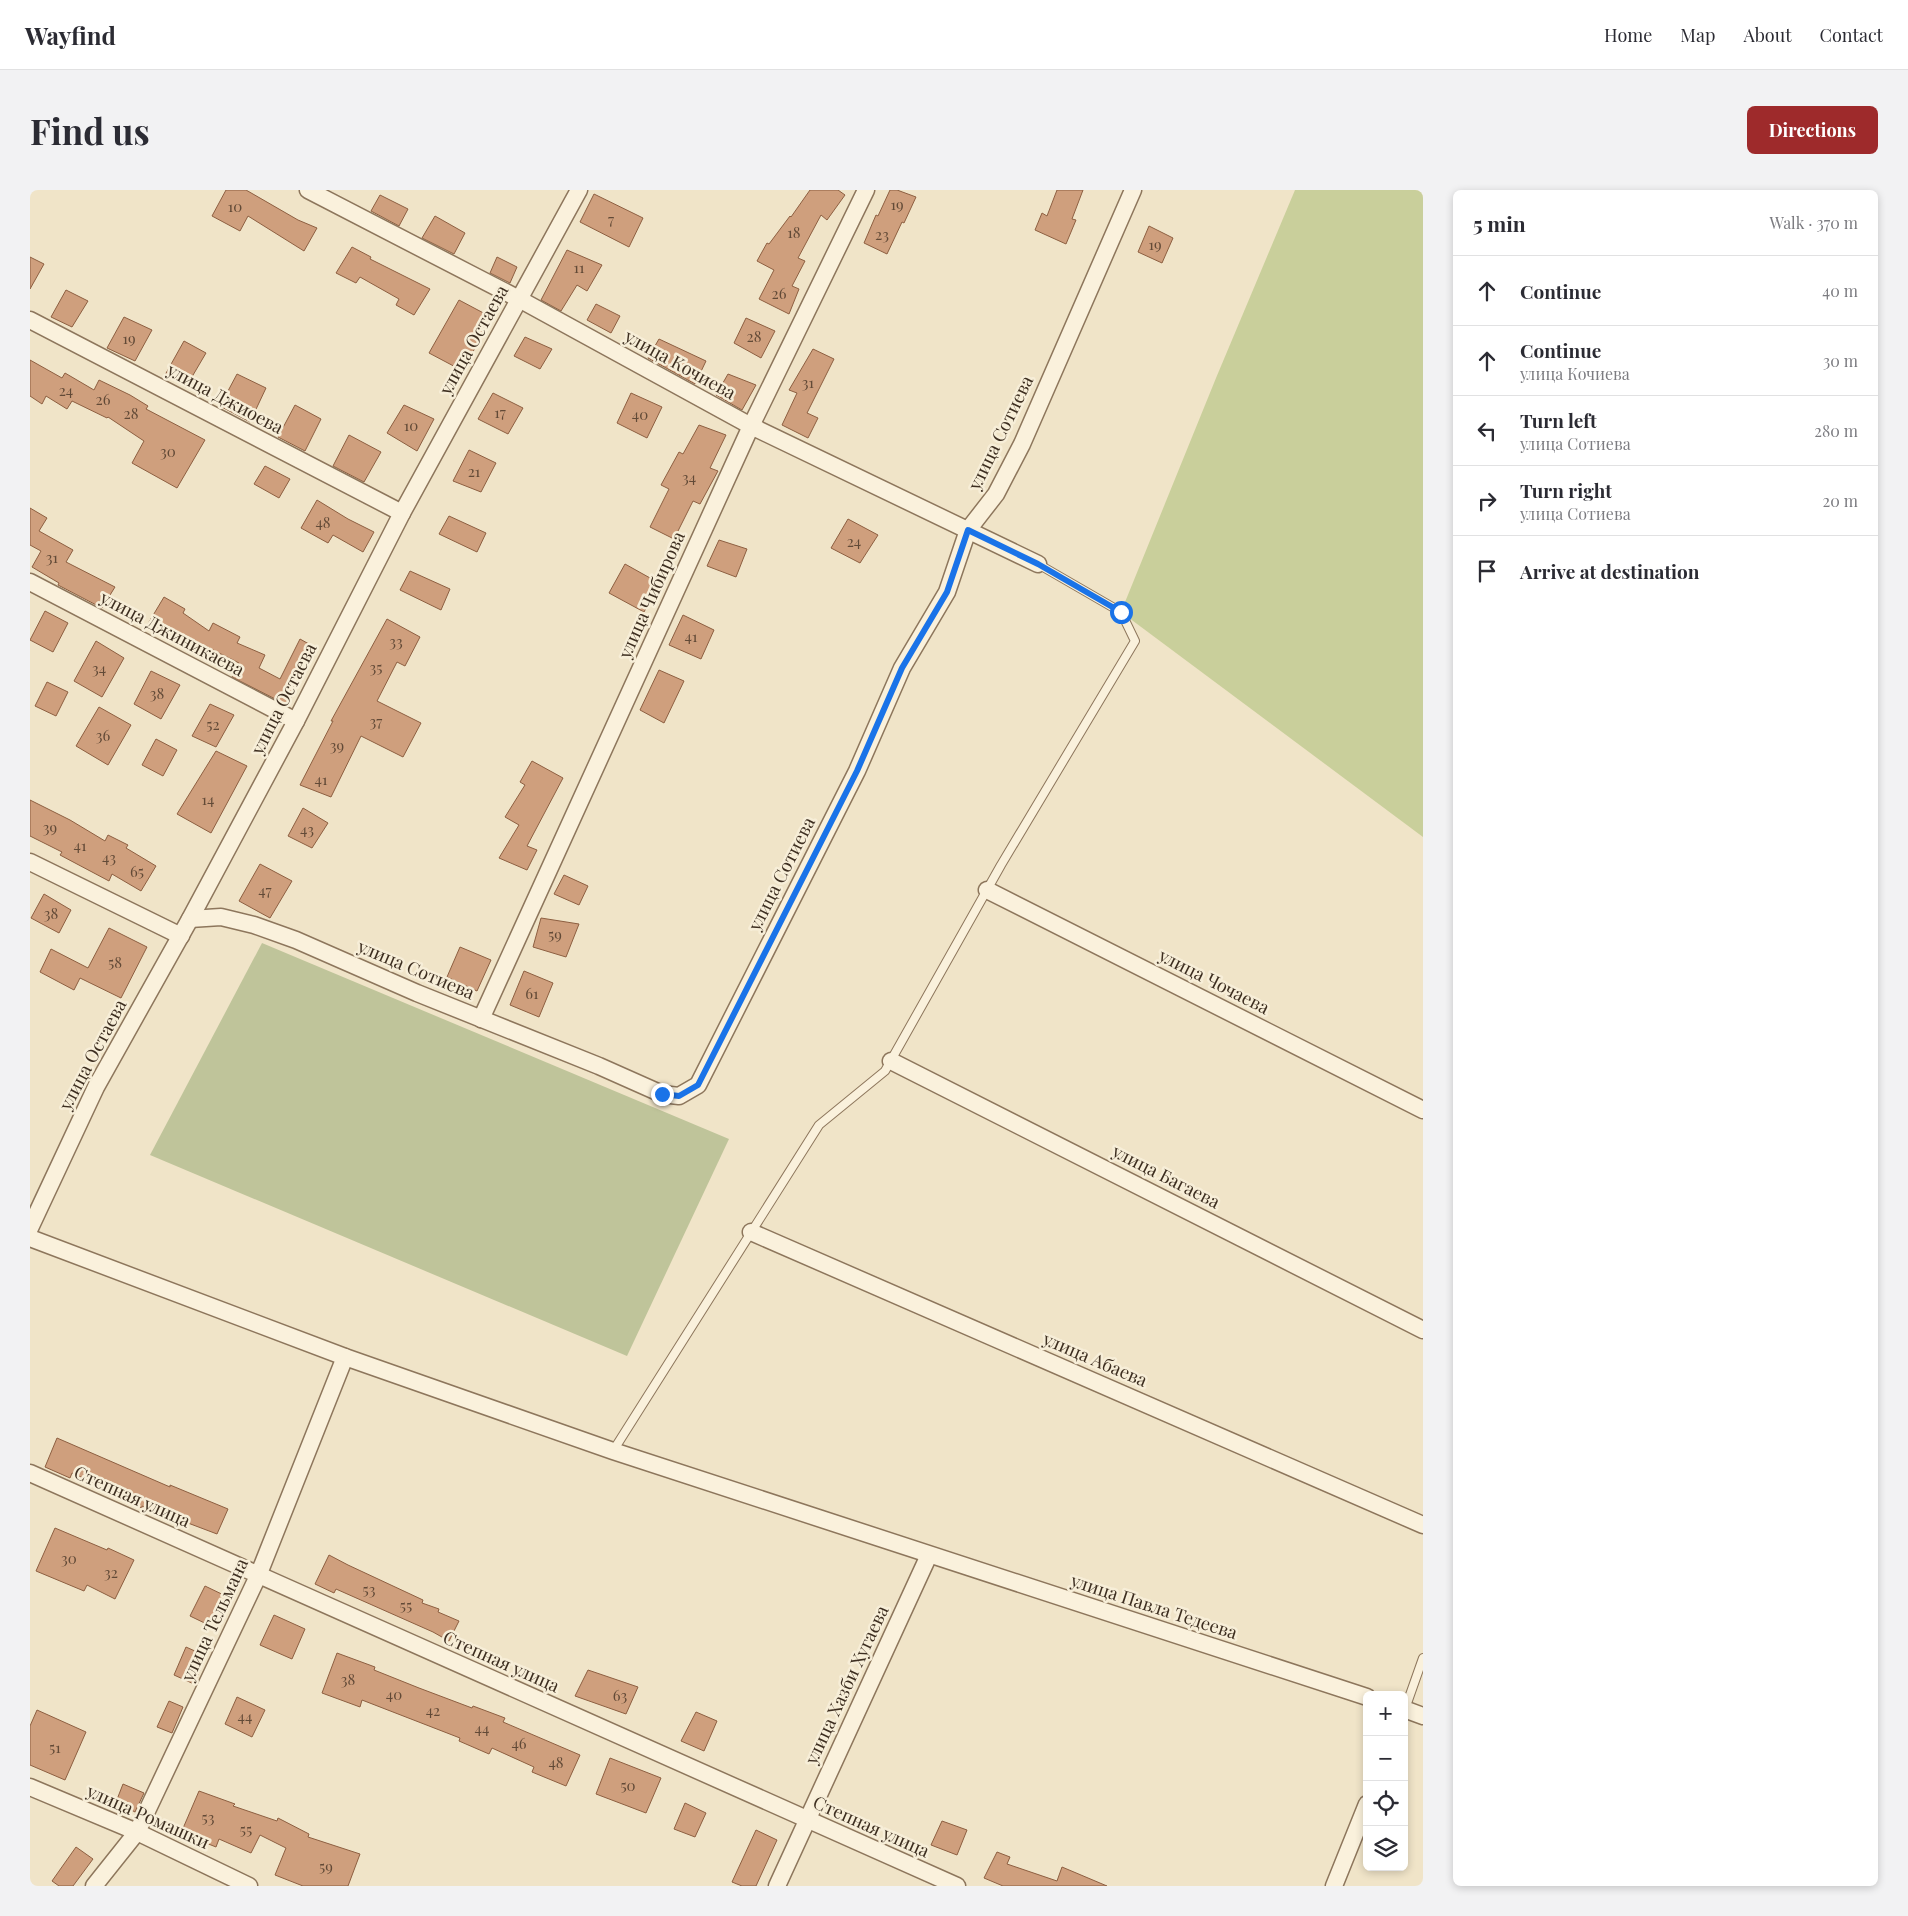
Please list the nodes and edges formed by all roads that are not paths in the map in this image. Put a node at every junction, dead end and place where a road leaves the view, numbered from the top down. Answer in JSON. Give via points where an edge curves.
{"nodes":[{"id":1,"x":308,"y":190,"type":"edge"},
{"id":2,"x":579,"y":190,"type":"edge"},
{"id":3,"x":866,"y":190,"type":"edge"},
{"id":4,"x":1133,"y":190,"type":"edge"},
{"id":5,"x":519,"y":299,"type":"junction"},
{"id":6,"x":30,"y":320,"type":"edge"},
{"id":7,"x":751,"y":426,"type":"junction"},
{"id":8,"x":402,"y":513,"type":"junction"},
{"id":9,"x":968,"y":530,"type":"junction"},
{"id":10,"x":1038,"y":564,"type":"joint"},
{"id":11,"x":30,"y":582,"type":"edge"},
{"id":12,"x":296,"y":721,"type":"junction"},
{"id":13,"x":30,"y":862,"type":"edge"},
{"id":14,"x":987,"y":890,"type":"junction"},
{"id":15,"x":190,"y":918,"type":"junction"},
{"id":16,"x":181,"y":936,"type":"junction"},
{"id":17,"x":481,"y":1019,"type":"junction"},
{"id":18,"x":891,"y":1061,"type":"junction"},
{"id":19,"x":1423,"y":1110,"type":"edge"},
{"id":20,"x":30,"y":1228,"type":"edge"},
{"id":21,"x":751,"y":1232,"type":"junction"},
{"id":22,"x":30,"y":1238,"type":"edge"},
{"id":23,"x":1423,"y":1330,"type":"edge"},
{"id":24,"x":345,"y":1357,"type":"junction"},
{"id":25,"x":613,"y":1452,"type":"junction"},
{"id":26,"x":30,"y":1473,"type":"edge"},
{"id":27,"x":1423,"y":1525,"type":"edge"},
{"id":28,"x":929,"y":1555,"type":"junction"},
{"id":29,"x":258,"y":1576,"type":"junction"},
{"id":30,"x":1423,"y":1658,"type":"edge"},
{"id":31,"x":1363,"y":1696,"type":"edge"},
{"id":32,"x":1408,"y":1699,"type":"edge"},
{"id":33,"x":1408,"y":1711,"type":"edge"},
{"id":34,"x":1423,"y":1716,"type":"edge"},
{"id":35,"x":30,"y":1787,"type":"edge"},
{"id":36,"x":1363,"y":1814,"type":"edge"},
{"id":37,"x":806,"y":1820,"type":"junction"},
{"id":38,"x":137,"y":1832,"type":"junction"},
{"id":39,"x":94,"y":1886,"type":"edge"},
{"id":40,"x":249,"y":1886,"type":"edge"},
{"id":41,"x":777,"y":1886,"type":"edge"},
{"id":42,"x":957,"y":1886,"type":"edge"},
{"id":43,"x":1334,"y":1886,"type":"edge"}],
"edges":[{"from":1,"to":5,"type":"street","name":"улица Кочиева"},
{"from":2,"to":5,"type":"street","name":"улица Остаева"},
{"from":3,"to":7,"type":"street","name":"улица Чибирова"},
{"from":4,"to":9,"type":"street","name":"улица Сотиева","via":[[1022,444],[996,494]]},
{"from":5,"to":7,"type":"street","name":"улица Кочиева"},
{"from":5,"to":8,"type":"street","name":"улица Остаева"},
{"from":6,"to":8,"type":"street","name":"улица Джиоева"},
{"from":7,"to":9,"type":"street","name":"улица Кочиева"},
{"from":7,"to":17,"type":"street","name":"улица Чибирова"},
{"from":8,"to":12,"type":"street","name":"улица Остаева"},
{"from":9,"to":10,"type":"street","name":"улица Кочиева"},
{"from":9,"to":17,"type":"street","name":"улица Сотиева","via":[[947,592],[902,668],[857,771],[698,1085],[679,1096],[662,1094]]},
{"from":10,"to":14,"type":"lane","via":[[1121,612],[1134,641]]},
{"from":11,"to":12,"type":"street","name":"улица Джиникаева"},
{"from":12,"to":15,"type":"street","name":"улица Остаева"},
{"from":13,"to":16,"type":"street"},
{"from":14,"to":18,"type":"lane"},
{"from":14,"to":19,"type":"street","name":"улица Чочаева"},
{"from":15,"to":16,"type":"street","name":"улица Остаева"},
{"from":15,"to":17,"type":"street","name":"улица Сотиева","via":[[221,917],[254,925]]},
{"from":16,"to":20,"type":"street","name":"улица Остаева","via":[[96,1087]]},
{"from":18,"to":21,"type":"lane","via":[[885,1071],[818,1125]]},
{"from":18,"to":23,"type":"street","name":"улица Багаева"},
{"from":21,"to":25,"type":"lane"},
{"from":21,"to":27,"type":"street","name":"улица Абаева"},
{"from":22,"to":24,"type":"street","name":"улица Павла Тедеева"},
{"from":24,"to":25,"type":"street","name":"улица Павла Тедеева"},
{"from":24,"to":29,"type":"street","name":"улица Тельмана"},
{"from":25,"to":28,"type":"street","name":"улица Павла Тедеева"},
{"from":26,"to":29,"type":"street","name":"Степная улица"},
{"from":28,"to":31,"type":"street","name":"улица Павла Тедеева"},
{"from":28,"to":37,"type":"street","name":"улица Хазби Хугаева"},
{"from":29,"to":37,"type":"street","name":"Степная улица"},
{"from":29,"to":38,"type":"street","name":"улица Тельмана"},
{"from":30,"to":32,"type":"lane"},
{"from":33,"to":34,"type":"street"},
{"from":35,"to":38,"type":"street","name":"улица Ромашки"},
{"from":36,"to":43,"type":"street"},
{"from":37,"to":41,"type":"street","name":"улица Хазби Хугаева"},
{"from":37,"to":42,"type":"street","name":"Степная улица"},
{"from":38,"to":39,"type":"street","name":"улица Тельмана"},
{"from":38,"to":40,"type":"street","name":"улица Ромашки"}]}
